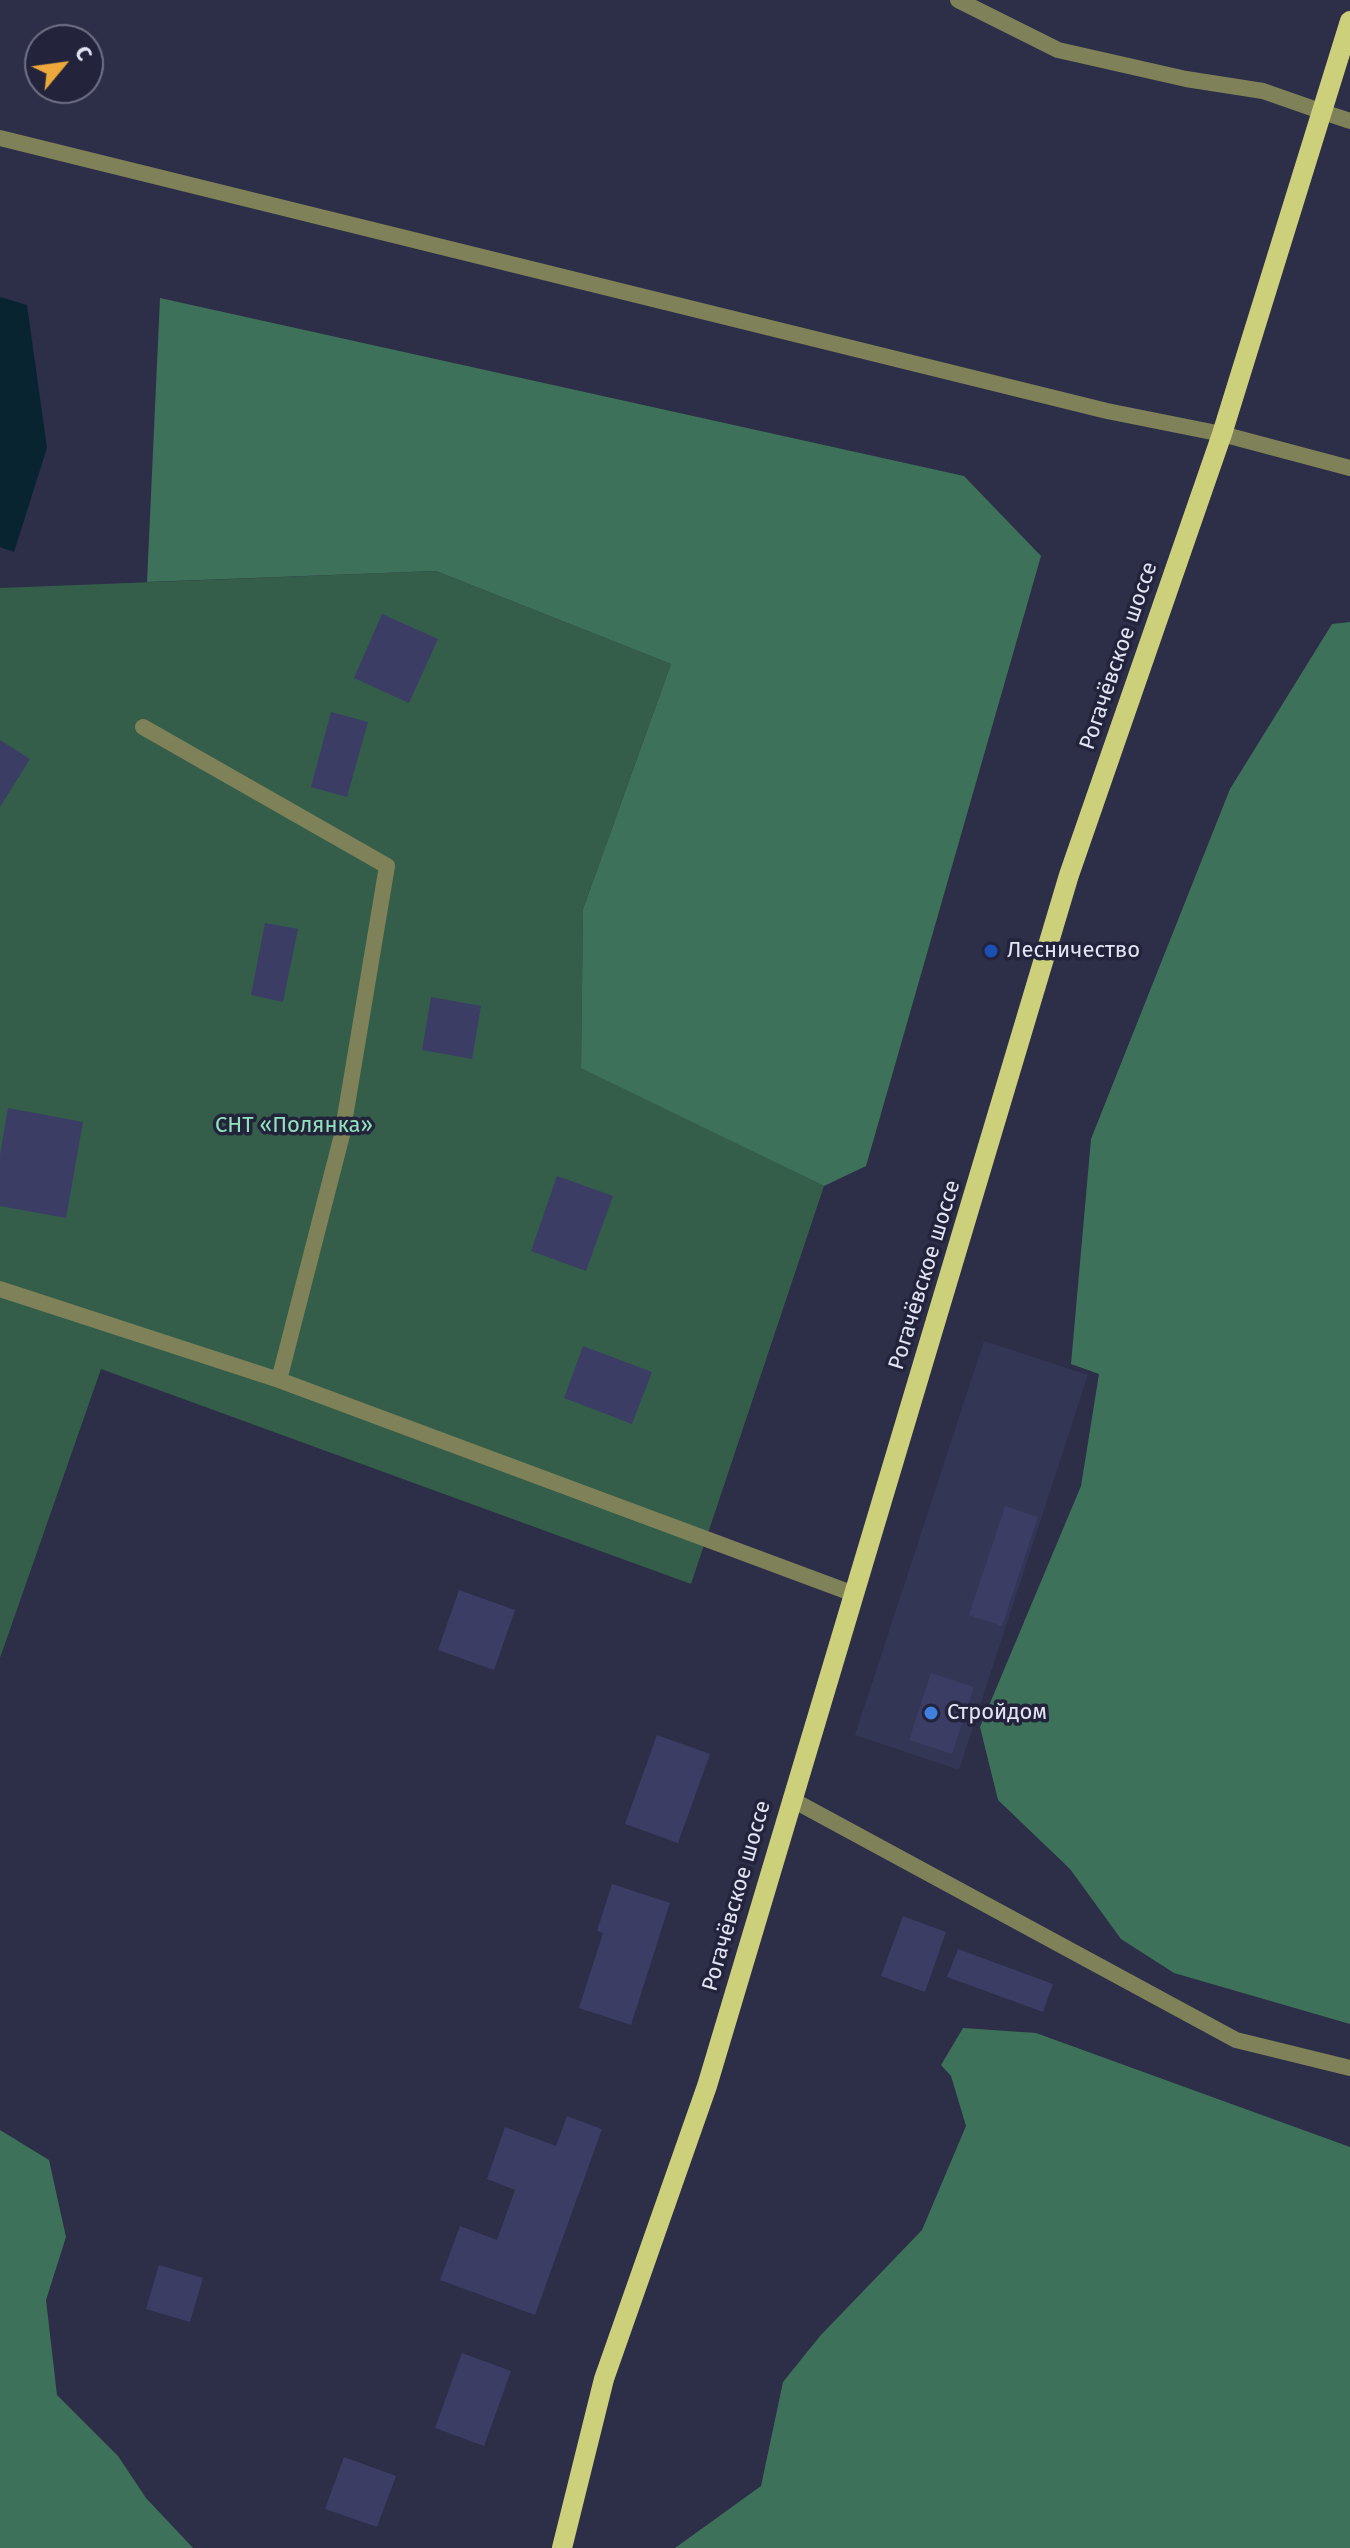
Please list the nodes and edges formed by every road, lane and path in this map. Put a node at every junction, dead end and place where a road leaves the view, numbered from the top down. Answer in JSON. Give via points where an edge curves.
{"nodes":[{"id":1,"x":958,"y":0,"type":"edge"},
{"id":2,"x":1350,"y":21,"type":"edge"},
{"id":3,"x":1323,"y":112,"type":"junction"},
{"id":4,"x":1350,"y":121,"type":"edge"},
{"id":5,"x":0,"y":138,"type":"edge"},
{"id":6,"x":1222,"y":434,"type":"junction"},
{"id":7,"x":1350,"y":468,"type":"edge"},
{"id":8,"x":143,"y":727,"type":"dead end"},
{"id":9,"x":0,"y":1289,"type":"edge"},
{"id":10,"x":279,"y":1380,"type":"junction"},
{"id":11,"x":854,"y":1594,"type":"junction"},
{"id":12,"x":791,"y":1799,"type":"junction"},
{"id":13,"x":1350,"y":2068,"type":"edge"},
{"id":14,"x":562,"y":2548,"type":"edge"}],
"edges":[{"from":1,"to":3,"type":"street","via":[[1058,50],[1263,91]]},
{"from":2,"to":3,"type":"main road","name":"Рогачёвское шоссе"},
{"from":3,"to":4,"type":"street"},
{"from":3,"to":6,"type":"main road","name":"Рогачёвское шоссе"},
{"from":5,"to":6,"type":"street","via":[[1107,411]]},
{"from":6,"to":7,"type":"street"},
{"from":6,"to":11,"type":"main road","name":"Рогачёвское шоссе","via":[[1069,875]]},
{"from":8,"to":10,"type":"street","via":[[387,866],[342,1135]]},
{"from":9,"to":10,"type":"street"},
{"from":10,"to":11,"type":"street"},
{"from":11,"to":12,"type":"main road","name":"Рогачёвское шоссе"},
{"from":12,"to":13,"type":"street","via":[[1236,2040]]},
{"from":12,"to":14,"type":"main road","name":"Рогачёвское шоссе","via":[[707,2086],[604,2379]]}]}
